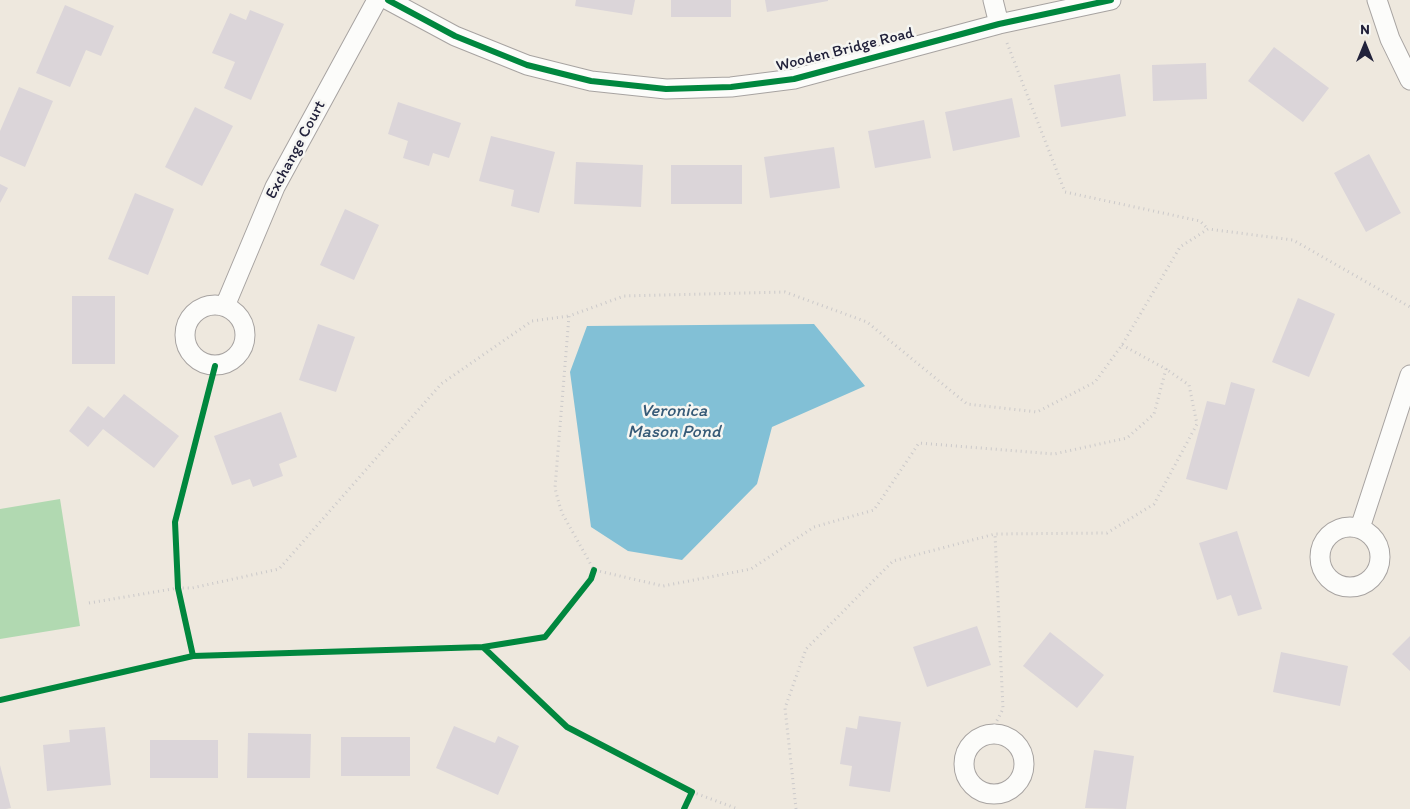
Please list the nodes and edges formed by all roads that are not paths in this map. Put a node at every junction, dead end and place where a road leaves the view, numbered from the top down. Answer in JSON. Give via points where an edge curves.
{"nodes":[{"id":1,"x":377,"y":0,"type":"edge"},
{"id":2,"x":388,"y":0,"type":"edge"},
{"id":3,"x":993,"y":0,"type":"edge"},
{"id":4,"x":1111,"y":0,"type":"edge"},
{"id":5,"x":1377,"y":0,"type":"edge"},
{"id":6,"x":999,"y":24,"type":"junction"},
{"id":7,"x":1410,"y":80,"type":"edge"},
{"id":8,"x":225,"y":306,"type":"dead end"},
{"id":9,"x":1410,"y":375,"type":"edge"},
{"id":10,"x":1360,"y":528,"type":"dead end"},
{"id":11,"x":999,"y":802,"type":"edge"}],
"edges":[{"from":1,"to":8,"type":"street","name":"Exchange Court","via":[[274,187]]},
{"from":2,"to":6,"type":"street","name":"Wooden Bridge Road","via":[[455,36],[527,65],[591,81],[666,89],[730,87],[794,79]]},
{"from":3,"to":6,"type":"street"},
{"from":4,"to":6,"type":"street","name":"Wooden Bridge Road"},
{"from":5,"to":7,"type":"street","via":[[1390,39]]},
{"from":9,"to":10,"type":"street"},
{"from":11,"to":11,"type":"street","via":[[1020,779],[1024,760],[1016,743],[1000,734],[990,734],[973,742],[964,758],[964,768],[972,785]]}]}
